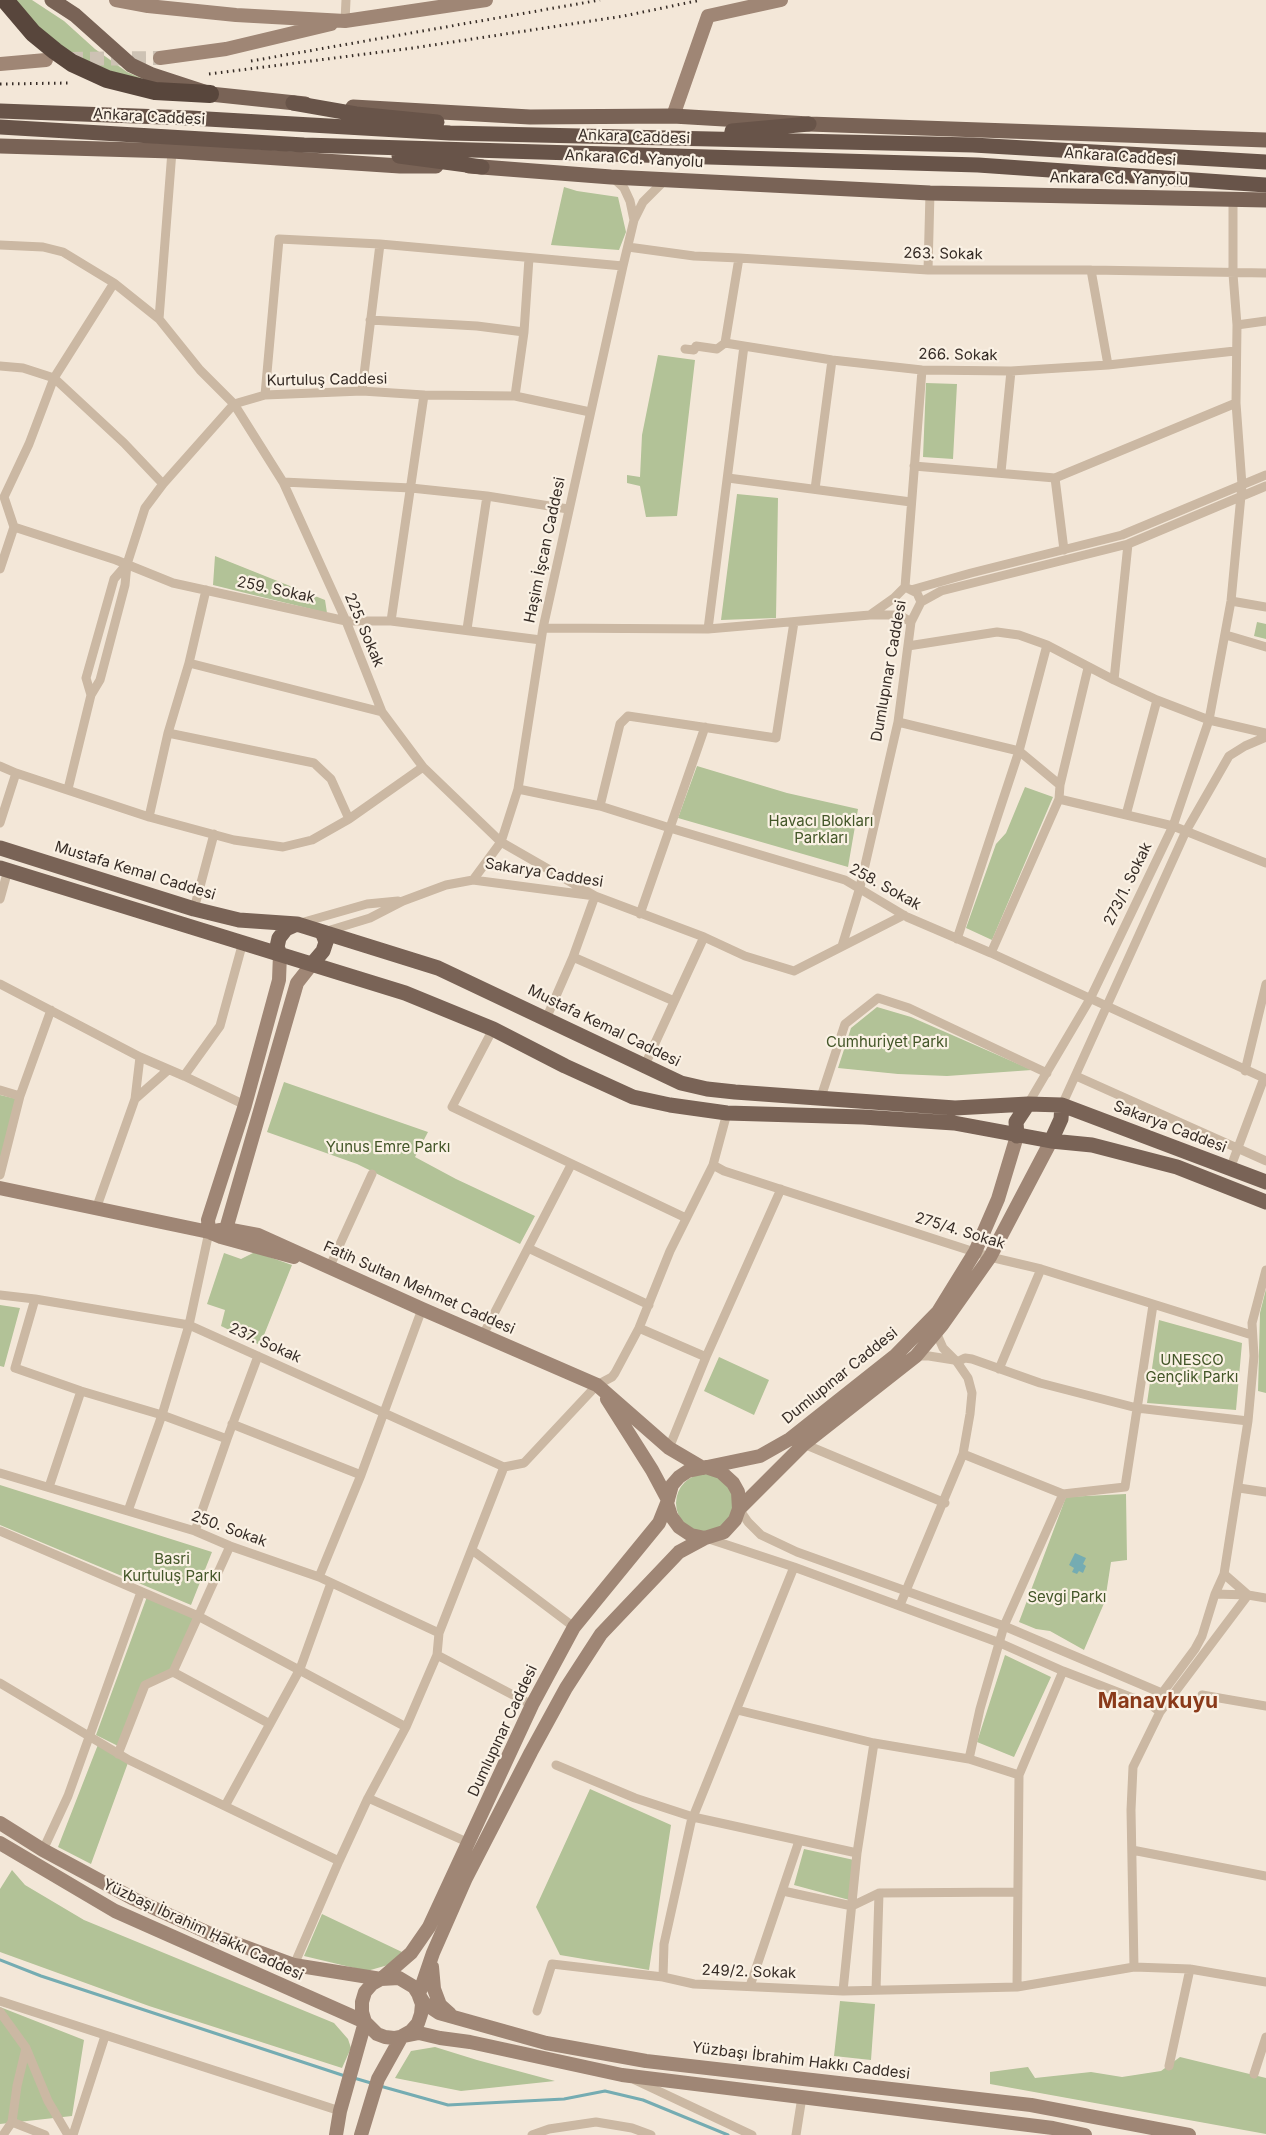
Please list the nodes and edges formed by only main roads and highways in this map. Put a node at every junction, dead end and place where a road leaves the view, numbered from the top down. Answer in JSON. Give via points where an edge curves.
{"nodes":[{"id":1,"x":52,"y":0,"type":"edge"},
{"id":2,"x":116,"y":0,"type":"edge"},
{"id":3,"x":486,"y":0,"type":"edge"},
{"id":4,"x":781,"y":0,"type":"edge"},
{"id":5,"x":7,"y":4,"type":"edge"},
{"id":6,"x":187,"y":5,"type":"edge"},
{"id":7,"x":345,"y":21,"type":"junction"},
{"id":8,"x":160,"y":58,"type":"tunnel mouth"},
{"id":9,"x":46,"y":60,"type":"dead end"},
{"id":10,"x":0,"y":64,"type":"edge"},
{"id":11,"x":210,"y":94,"type":"junction"},
{"id":12,"x":293,"y":103,"type":"junction"},
{"id":13,"x":0,"y":111,"type":"edge"},
{"id":14,"x":673,"y":116,"type":"junction"},
{"id":15,"x":809,"y":124,"type":"junction"},
{"id":16,"x":0,"y":127,"type":"edge"},
{"id":17,"x":104,"y":133,"type":"junction"},
{"id":18,"x":0,"y":135,"type":"edge"},
{"id":19,"x":565,"y":136,"type":"junction"},
{"id":20,"x":626,"y":137,"type":"junction"},
{"id":21,"x":1266,"y":140,"type":"edge"},
{"id":22,"x":304,"y":145,"type":"junction"},
{"id":23,"x":0,"y":146,"type":"edge"},
{"id":24,"x":1266,"y":162,"type":"edge"},
{"id":25,"x":482,"y":166,"type":"junction"},
{"id":26,"x":1266,"y":185,"type":"edge"},
{"id":27,"x":1266,"y":200,"type":"edge"},
{"id":28,"x":0,"y":848,"type":"edge"},
{"id":29,"x":4,"y":869,"type":"edge"},
{"id":30,"x":297,"y":924,"type":"junction"},
{"id":31,"x":322,"y":932,"type":"junction"},
{"id":32,"x":279,"y":954,"type":"junction"},
{"id":33,"x":312,"y":964,"type":"junction"},
{"id":34,"x":1028,"y":1104,"type":"junction"},
{"id":35,"x":1062,"y":1105,"type":"junction"},
{"id":36,"x":1017,"y":1136,"type":"junction"},
{"id":37,"x":1051,"y":1141,"type":"junction"},
{"id":38,"x":1266,"y":1182,"type":"edge"},
{"id":39,"x":0,"y":1188,"type":"edge"},
{"id":40,"x":1266,"y":1202,"type":"edge"},
{"id":41,"x":226,"y":1229,"type":"junction"},
{"id":42,"x":208,"y":1232,"type":"junction"},
{"id":43,"x":316,"y":1260,"type":"junction"},
{"id":44,"x":598,"y":1386,"type":"junction"},
{"id":45,"x":705,"y":1468,"type":"junction"},
{"id":46,"x":667,"y":1502,"type":"junction"},
{"id":47,"x":739,"y":1509,"type":"junction"},
{"id":48,"x":705,"y":1538,"type":"junction"},
{"id":49,"x":0,"y":1823,"type":"edge"},
{"id":50,"x":0,"y":1843,"type":"edge"},
{"id":51,"x":433,"y":1953,"type":"junction"},
{"id":52,"x":381,"y":1979,"type":"junction"},
{"id":53,"x":419,"y":1994,"type":"junction"},
{"id":54,"x":452,"y":2016,"type":"junction"},
{"id":55,"x":365,"y":2022,"type":"junction"},
{"id":56,"x":402,"y":2036,"type":"junction"},
{"id":57,"x":440,"y":2038,"type":"junction"},
{"id":58,"x":378,"y":2079,"type":"junction"},
{"id":59,"x":1052,"y":2131,"type":"edge"},
{"id":60,"x":336,"y":2135,"type":"edge"},
{"id":61,"x":361,"y":2135,"type":"edge"},
{"id":62,"x":1085,"y":2135,"type":"edge"},
{"id":63,"x":1189,"y":2135,"type":"edge"}],
"edges":[{"from":1,"to":11,"type":"main road","via":[[75,15],[131,65]]},
{"from":2,"to":6,"type":"main road","via":[[148,6]]},
{"from":3,"to":7,"type":"main road"},
{"from":4,"to":14,"type":"main road","via":[[708,16]]},
{"from":5,"to":11,"type":"highway","via":[[55,51],[107,79],[155,91]]},
{"from":6,"to":7,"type":"main road","via":[[236,15]]},
{"from":7,"to":8,"type":"main road","via":[[226,50]]},
{"from":9,"to":10,"type":"main road"},
{"from":11,"to":12,"type":"main road"},
{"from":12,"to":14,"type":"main road","via":[[530,117]]},
{"from":12,"to":19,"type":"highway","via":[[356,114],[518,128]]},
{"from":13,"to":19,"type":"highway","name":"Ankara Caddesi"},
{"from":14,"to":15,"type":"main road"},
{"from":15,"to":20,"type":"highway"},
{"from":15,"to":21,"type":"main road"},
{"from":16,"to":17,"type":"highway","name":"Ankara Caddesi"},
{"from":17,"to":18,"type":"highway"},
{"from":17,"to":22,"type":"highway","name":"Ankara Caddesi"},
{"from":19,"to":20,"type":"highway","name":"Ankara Caddesi"},
{"from":20,"to":24,"type":"highway","name":"Ankara Caddesi","via":[[973,145]]},
{"from":22,"to":25,"type":"highway"},
{"from":22,"to":26,"type":"highway","name":"Ankara Caddesi","via":[[978,165]]},
{"from":23,"to":25,"type":"main road","name":"Ankara Cd. Yanyolu","via":[[400,166]]},
{"from":25,"to":27,"type":"main road","name":"Ankara Cd. Yanyolu","via":[[611,177],[930,193]]},
{"from":28,"to":30,"type":"main road","name":"Mustafa Kemal Caddesi","via":[[194,909],[239,920]]},
{"from":29,"to":32,"type":"main road"},
{"from":30,"to":31,"type":"main road"},
{"from":30,"to":32,"type":"main road","via":[[279,938]]},
{"from":31,"to":33,"type":"main road","via":[[326,942]]},
{"from":31,"to":34,"type":"main road","name":"Mustafa Kemal Caddesi","via":[[438,968],[681,1083],[707,1089],[955,1108]]},
{"from":32,"to":33,"type":"main road"},
{"from":32,"to":42,"type":"main road","via":[[279,980],[208,1220]]},
{"from":33,"to":36,"type":"main road","via":[[405,993],[493,1029],[633,1097],[727,1113],[954,1123]]},
{"from":33,"to":41,"type":"main road","via":[[297,983]]},
{"from":34,"to":35,"type":"main road","name":"Mustafa Kemal Caddesi"},
{"from":34,"to":36,"type":"main road","via":[[1016,1122]]},
{"from":35,"to":37,"type":"main road","via":[[1061,1119]]},
{"from":35,"to":38,"type":"main road","name":"Sakarya Caddesi"},
{"from":36,"to":37,"type":"main road"},
{"from":36,"to":45,"type":"main road","name":"Dumlupınar Caddesi","via":[[998,1199],[975,1252],[938,1312],[896,1354],[790,1439],[760,1455]]},
{"from":37,"to":40,"type":"main road","via":[[1092,1146],[1177,1167]]},
{"from":37,"to":47,"type":"main road","name":"Dumlupınar Caddesi","via":[[990,1257],[916,1356],[804,1444]]},
{"from":39,"to":42,"type":"main road"},
{"from":41,"to":42,"type":"main road"},
{"from":41,"to":43,"type":"main road","name":"Fatih Sultan Mehmet Caddesi","via":[[258,1235]]},
{"from":42,"to":43,"type":"main road","via":[[283,1255]]},
{"from":43,"to":44,"type":"main road","name":"Fatih Sultan Mehmet Caddesi"},
{"from":44,"to":45,"type":"main road","name":"Fatih Sultan Mehmet Caddesi","via":[[669,1448]]},
{"from":44,"to":46,"type":"main road","via":[[652,1470]]},
{"from":45,"to":46,"type":"main road","via":[[679,1477]]},
{"from":45,"to":47,"type":"main road","via":[[721,1472],[733,1483]]},
{"from":46,"to":48,"type":"main road","via":[[679,1527]]},
{"from":46,"to":52,"type":"main road","name":"Dumlupınar Caddesi","via":[[659,1523],[574,1627],[532,1706],[420,1942]]},
{"from":47,"to":48,"type":"main road","via":[[724,1532]]},
{"from":48,"to":51,"type":"main road","name":"Dumlupınar Caddesi","via":[[679,1552],[601,1634],[531,1752],[466,1878]]},
{"from":49,"to":52,"type":"main road","name":"Yüzbaşı İbrahim Hakkı Caddesi","via":[[134,1899],[203,1931],[294,1965]]},
{"from":50,"to":55,"type":"main road","name":"Yüzbaşı İbrahim Hakkı Caddesi","via":[[115,1911]]},
{"from":51,"to":53,"type":"main road","name":"Dumlupınar Caddesi"},
{"from":51,"to":54,"type":"main road","name":"Dumlupınar Caddesi","via":[[434,1989],[440,2004]]},
{"from":52,"to":53,"type":"main road","name":"Yüzbaşı İbrahim Hakkı Caddesi","via":[[399,1978]]},
{"from":52,"to":55,"type":"main road","via":[[365,1992]]},
{"from":53,"to":54,"type":"main road","name":"Yüzbaşı İbrahim Hakkı Caddesi","via":[[431,2009]]},
{"from":53,"to":56,"type":"main road","via":[[422,2004],[418,2023]]},
{"from":54,"to":63,"type":"main road","name":"Yüzbaşı İbrahim Hakkı Caddesi","via":[[546,2043],[617,2056],[1031,2105]]},
{"from":55,"to":56,"type":"main road","name":"Yüzbaşı İbrahim Hakkı Caddesi","via":[[377,2034]]},
{"from":55,"to":60,"type":"main road"},
{"from":56,"to":57,"type":"main road","name":"Yüzbaşı İbrahim Hakkı Caddesi","via":[[419,2033]]},
{"from":56,"to":58,"type":"main road"},
{"from":57,"to":58,"type":"main road","via":[[417,2038],[405,2044]]},
{"from":57,"to":59,"type":"main road","name":"Yüzbaşı İbrahim Hakkı Caddesi","via":[[622,2075]]},
{"from":58,"to":61,"type":"main road"},
{"from":59,"to":62,"type":"main road","name":"Yüzbaşı İbrahim Hakkı Caddesi"}]}
